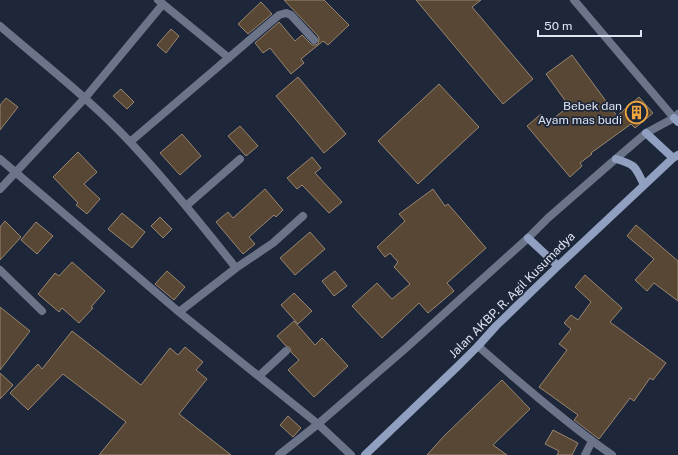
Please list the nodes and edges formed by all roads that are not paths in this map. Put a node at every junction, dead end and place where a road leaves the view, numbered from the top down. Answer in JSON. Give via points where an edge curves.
{"nodes":[{"id":1,"x":574,"y":0,"type":"edge"},
{"id":2,"x":160,"y":2,"type":"edge"},
{"id":3,"x":0,"y":26,"type":"edge"},
{"id":4,"x":314,"y":40,"type":"dead end"},
{"id":5,"x":229,"y":58,"type":"junction"},
{"id":6,"x":85,"y":98,"type":"junction"},
{"id":7,"x":677,"y":118,"type":"edge"},
{"id":8,"x":646,"y":133,"type":"junction"},
{"id":9,"x":130,"y":142,"type":"junction"},
{"id":10,"x":676,"y":158,"type":"edge"},
{"id":11,"x":0,"y":159,"type":"edge"},
{"id":12,"x":240,"y":159,"type":"dead end"},
{"id":13,"x":616,"y":159,"type":"junction"},
{"id":14,"x":15,"y":172,"type":"junction"},
{"id":15,"x":644,"y":185,"type":"junction"},
{"id":16,"x":0,"y":189,"type":"edge"},
{"id":17,"x":186,"y":206,"type":"junction"},
{"id":18,"x":303,"y":216,"type":"dead end"},
{"id":19,"x":528,"y":238,"type":"junction"},
{"id":20,"x":558,"y":266,"type":"junction"},
{"id":21,"x":236,"y":268,"type":"junction"},
{"id":22,"x":0,"y":270,"type":"edge"},
{"id":23,"x":42,"y":311,"type":"dead end"},
{"id":24,"x":179,"y":312,"type":"junction"},
{"id":25,"x":478,"y":346,"type":"junction"},
{"id":26,"x":286,"y":351,"type":"dead end"},
{"id":27,"x":259,"y":376,"type":"junction"},
{"id":28,"x":318,"y":424,"type":"junction"},
{"id":29,"x":592,"y":441,"type":"junction"},
{"id":30,"x":279,"y":455,"type":"edge"},
{"id":31,"x":351,"y":455,"type":"edge"},
{"id":32,"x":365,"y":455,"type":"edge"},
{"id":33,"x":585,"y":455,"type":"edge"},
{"id":34,"x":612,"y":455,"type":"edge"}],
"edges":[{"from":1,"to":7,"type":"street"},
{"from":2,"to":5,"type":"street"},
{"from":2,"to":6,"type":"street"},
{"from":3,"to":6,"type":"street"},
{"from":4,"to":5,"type":"street","via":[[291,15],[286,13]]},
{"from":5,"to":9,"type":"street"},
{"from":6,"to":9,"type":"street"},
{"from":6,"to":14,"type":"street"},
{"from":7,"to":8,"type":"street"},
{"from":8,"to":10,"type":"main road"},
{"from":8,"to":13,"type":"street"},
{"from":9,"to":17,"type":"street"},
{"from":10,"to":15,"type":"main road","name":"Jalan AKBP. R. Agil Kusumadya"},
{"from":11,"to":14,"type":"street"},
{"from":12,"to":17,"type":"street"},
{"from":13,"to":15,"type":"main road","via":[[636,169]]},
{"from":13,"to":19,"type":"street"},
{"from":14,"to":16,"type":"street"},
{"from":14,"to":24,"type":"street"},
{"from":15,"to":20,"type":"main road","name":"Jalan AKBP. R. Agil Kusumadya"},
{"from":17,"to":21,"type":"street"},
{"from":18,"to":21,"type":"street","via":[[273,243]]},
{"from":19,"to":20,"type":"main road"},
{"from":19,"to":28,"type":"street"},
{"from":20,"to":25,"type":"main road","name":"Jalan AKBP. R. Agil Kusumadya"},
{"from":21,"to":24,"type":"street"},
{"from":22,"to":23,"type":"street"},
{"from":24,"to":27,"type":"street"},
{"from":25,"to":29,"type":"street"},
{"from":25,"to":32,"type":"main road","name":"Jalan AKBP. R. Agil Kusumadya"},
{"from":26,"to":27,"type":"street"},
{"from":27,"to":28,"type":"street"},
{"from":28,"to":30,"type":"street"},
{"from":28,"to":31,"type":"street"},
{"from":29,"to":33,"type":"street"},
{"from":29,"to":34,"type":"street"}]}
